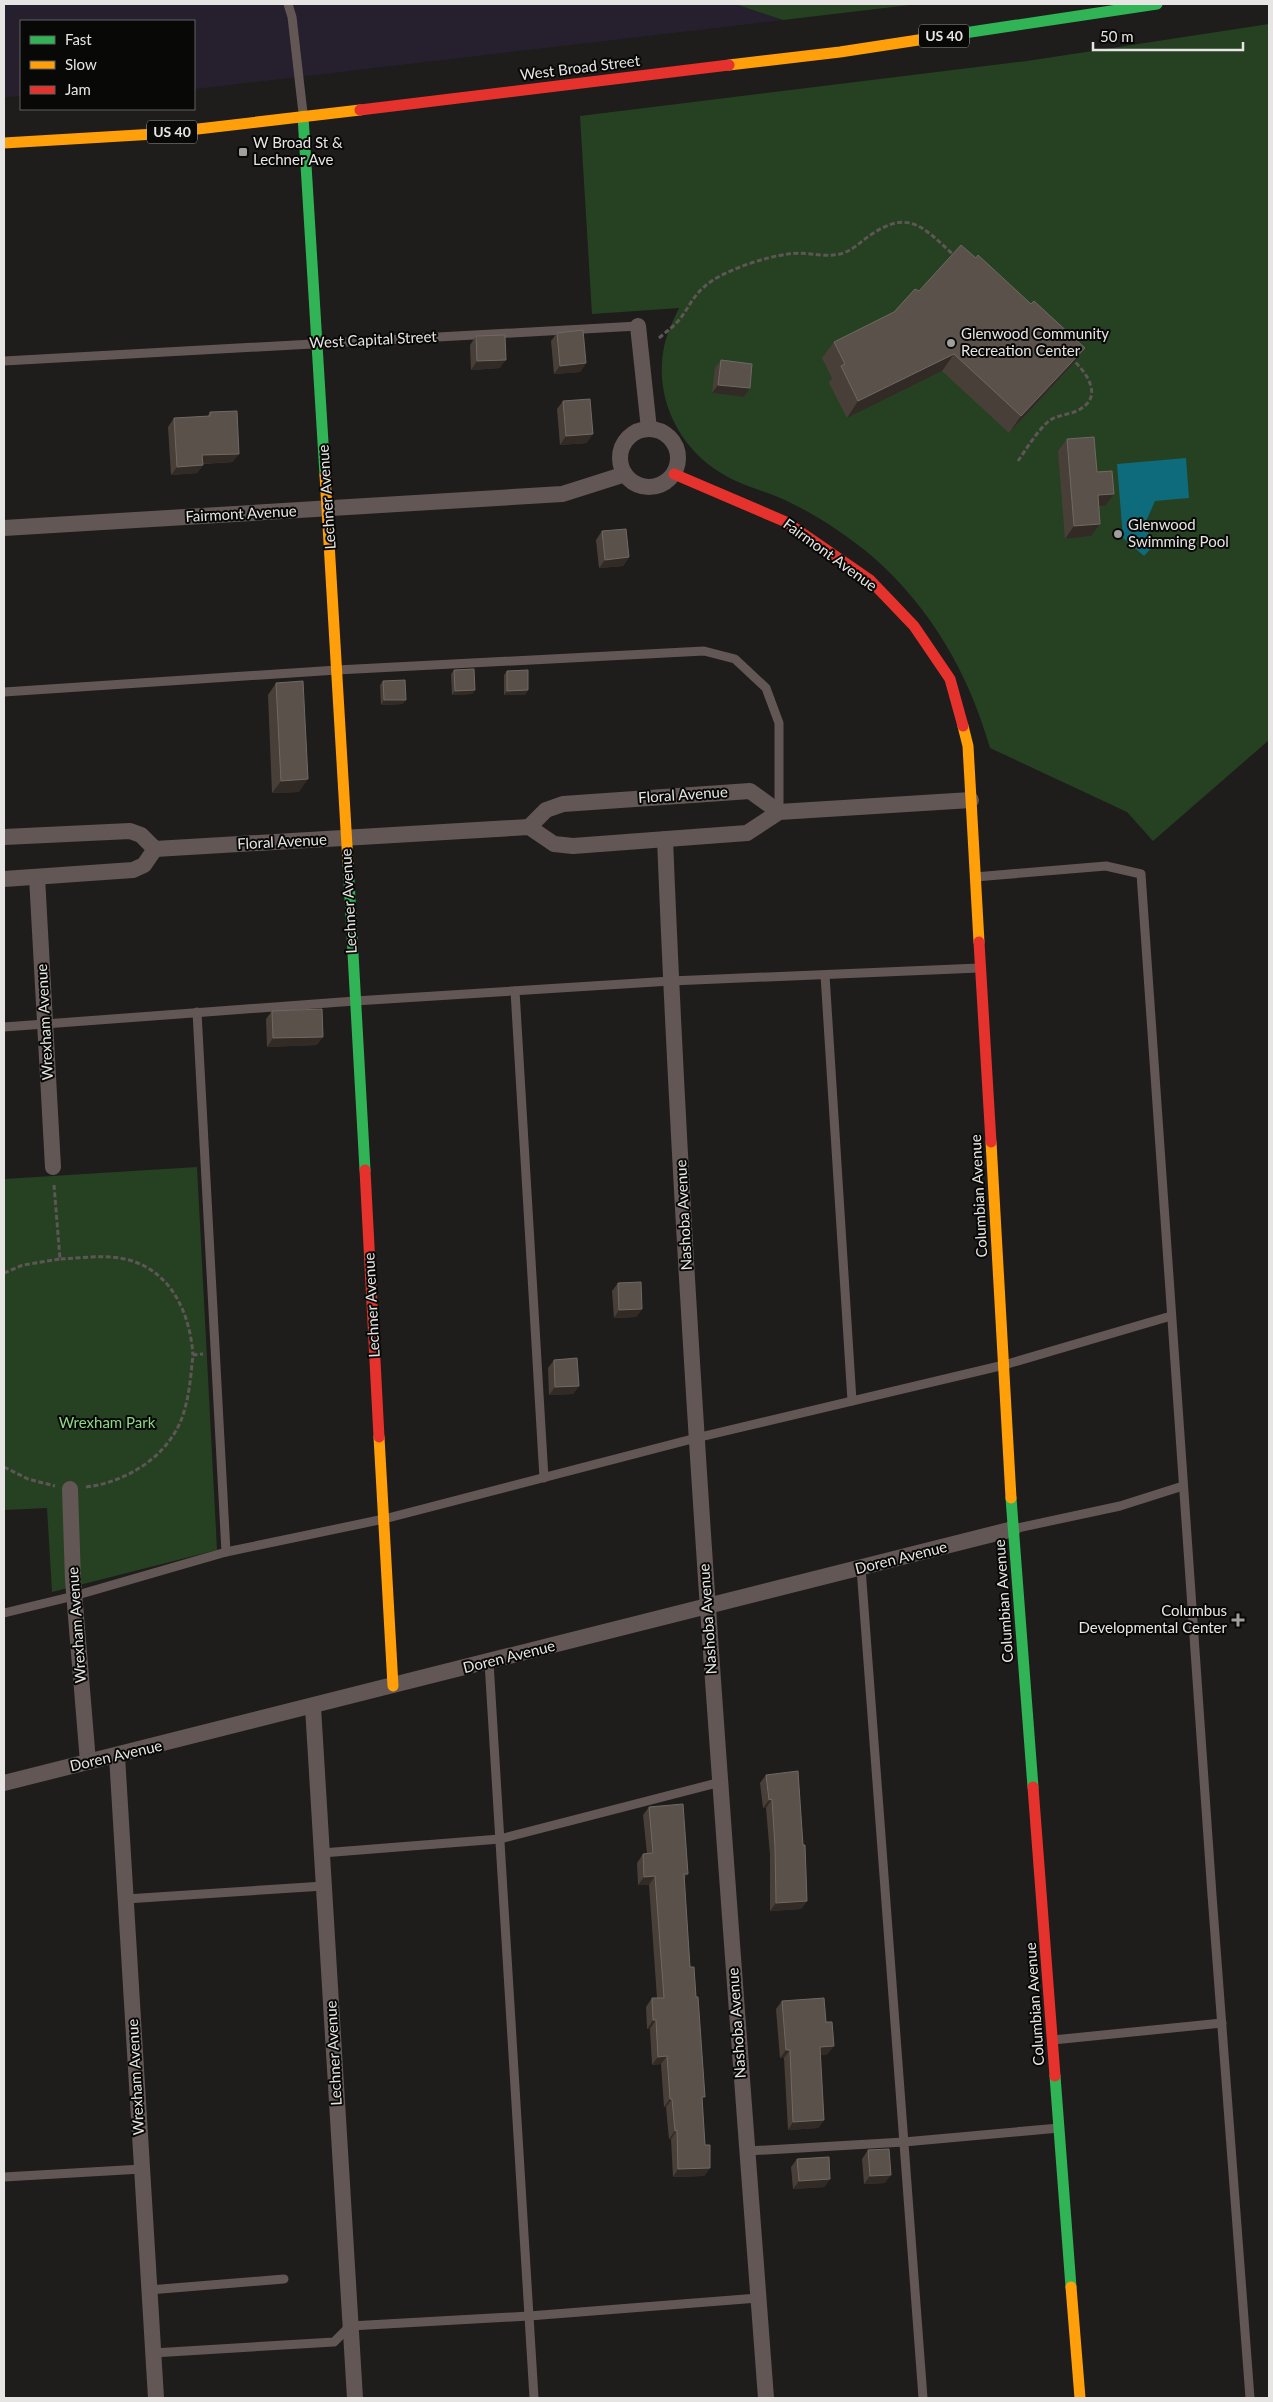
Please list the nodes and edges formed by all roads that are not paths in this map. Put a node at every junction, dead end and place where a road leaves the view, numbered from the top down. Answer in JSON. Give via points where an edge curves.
{"nodes":[{"id":1,"x":288,"y":4,"type":"edge"},
{"id":2,"x":1157,"y":4,"type":"edge"},
{"id":3,"x":303,"y":116,"type":"junction"},
{"id":4,"x":4,"y":143,"type":"edge"},
{"id":5,"x":638,"y":326,"type":"joint"},
{"id":6,"x":317,"y":342,"type":"junction"},
{"id":7,"x":4,"y":361,"type":"edge"},
{"id":8,"x":649,"y":429,"type":"junction"},
{"id":9,"x":625,"y":474,"type":"junction"},
{"id":10,"x":674,"y":474,"type":"junction"},
{"id":11,"x":328,"y":509,"type":"junction"},
{"id":12,"x":4,"y":528,"type":"edge"},
{"id":13,"x":337,"y":670,"type":"junction"},
{"id":14,"x":4,"y":692,"type":"edge"},
{"id":15,"x":971,"y":800,"type":"junction"},
{"id":16,"x":778,"y":812,"type":"junction"},
{"id":17,"x":529,"y":827,"type":"junction"},
{"id":18,"x":4,"y":837,"type":"edge"},
{"id":19,"x":345,"y":838,"type":"junction"},
{"id":20,"x":665,"y":839,"type":"junction"},
{"id":21,"x":155,"y":849,"type":"junction"},
{"id":22,"x":37,"y":877,"type":"junction"},
{"id":23,"x":976,"y":877,"type":"junction"},
{"id":24,"x":4,"y":878,"type":"edge"},
{"id":25,"x":981,"y":968,"type":"junction"},
{"id":26,"x":824,"y":975,"type":"junction"},
{"id":27,"x":671,"y":981,"type":"junction"},
{"id":28,"x":515,"y":991,"type":"junction"},
{"id":29,"x":354,"y":1001,"type":"junction"},
{"id":30,"x":197,"y":1012,"type":"junction"},
{"id":31,"x":46,"y":1024,"type":"junction"},
{"id":32,"x":4,"y":1027,"type":"edge"},
{"id":33,"x":53,"y":1167,"type":"road end"},
{"id":34,"x":1171,"y":1316,"type":"junction"},
{"id":35,"x":1004,"y":1365,"type":"junction"},
{"id":36,"x":852,"y":1401,"type":"junction"},
{"id":37,"x":696,"y":1438,"type":"junction"},
{"id":38,"x":544,"y":1478,"type":"junction"},
{"id":39,"x":1183,"y":1486,"type":"junction"},
{"id":40,"x":70,"y":1489,"type":"road end"},
{"id":41,"x":384,"y":1519,"type":"junction"},
{"id":42,"x":1013,"y":1529,"type":"junction"},
{"id":43,"x":226,"y":1552,"type":"junction"},
{"id":44,"x":861,"y":1568,"type":"junction"},
{"id":45,"x":74,"y":1596,"type":"junction"},
{"id":46,"x":707,"y":1607,"type":"junction"},
{"id":47,"x":4,"y":1613,"type":"edge"},
{"id":48,"x":489,"y":1662,"type":"junction"},
{"id":49,"x":393,"y":1686,"type":"junction"},
{"id":50,"x":313,"y":1707,"type":"junction"},
{"id":51,"x":117,"y":1756,"type":"junction"},
{"id":52,"x":88,"y":1762,"type":"junction"},
{"id":53,"x":720,"y":1782,"type":"junction"},
{"id":54,"x":4,"y":1783,"type":"edge"},
{"id":55,"x":500,"y":1839,"type":"junction"},
{"id":56,"x":322,"y":1853,"type":"junction"},
{"id":57,"x":324,"y":1886,"type":"junction"},
{"id":58,"x":126,"y":1899,"type":"junction"},
{"id":59,"x":1222,"y":2023,"type":"junction"},
{"id":60,"x":1053,"y":2040,"type":"junction"},
{"id":61,"x":1059,"y":2128,"type":"junction"},
{"id":62,"x":904,"y":2142,"type":"junction"},
{"id":63,"x":747,"y":2151,"type":"junction"},
{"id":64,"x":142,"y":2169,"type":"junction"},
{"id":65,"x":4,"y":2177,"type":"edge"},
{"id":66,"x":284,"y":2280,"type":"dead end"},
{"id":67,"x":149,"y":2290,"type":"junction"},
{"id":68,"x":758,"y":2298,"type":"junction"},
{"id":69,"x":529,"y":2316,"type":"junction"},
{"id":70,"x":350,"y":2326,"type":"junction"},
{"id":71,"x":153,"y":2353,"type":"junction"},
{"id":72,"x":156,"y":2398,"type":"edge"},
{"id":73,"x":354,"y":2398,"type":"edge"},
{"id":74,"x":534,"y":2398,"type":"edge"},
{"id":75,"x":766,"y":2398,"type":"edge"},
{"id":76,"x":923,"y":2398,"type":"edge"},
{"id":77,"x":1080,"y":2398,"type":"edge"},
{"id":78,"x":1250,"y":2398,"type":"edge"}],
"edges":[{"from":1,"to":3,"type":"lane"},
{"from":2,"to":3,"type":"street","name":"West Broad Street","number":"US 40","via":[[840,52]]},
{"from":3,"to":4,"type":"street","name":"West Broad Street","number":"US 40","via":[[155,134]]},
{"from":3,"to":6,"type":"street","name":"Lechner Avenue"},
{"from":5,"to":6,"type":"lane","name":"West Capital Street"},
{"from":5,"to":8,"type":"street","name":"West Capital Street"},
{"from":6,"to":7,"type":"lane","name":"West Capital Street"},
{"from":6,"to":11,"type":"street","name":"Lechner Avenue"},
{"from":8,"to":9,"type":"street","via":[[632,435],[622,449],[620,457]]},
{"from":8,"to":10,"type":"street","via":[[666,434],[677,448]]},
{"from":9,"to":10,"type":"street","via":[[640,485],[649,487],[659,486]]},
{"from":9,"to":11,"type":"street","name":"Fairmont Avenue","via":[[562,494]]},
{"from":10,"to":15,"type":"street","name":"Fairmont Avenue","via":[[786,522],[870,580],[914,626],[950,679],[968,746]]},
{"from":11,"to":12,"type":"street","name":"Fairmont Avenue"},
{"from":11,"to":13,"type":"street","name":"Lechner Avenue"},
{"from":13,"to":14,"type":"lane"},
{"from":13,"to":16,"type":"lane","via":[[704,650],[735,659],[766,688],[778,723]]},
{"from":13,"to":19,"type":"street","name":"Lechner Avenue"},
{"from":15,"to":16,"type":"street"},
{"from":15,"to":23,"type":"street","name":"Columbian Avenue"},
{"from":16,"to":17,"type":"street","name":"Floral Avenue","via":[[750,791],[563,804],[546,810]]},
{"from":16,"to":20,"type":"street","via":[[748,833]]},
{"from":17,"to":19,"type":"street","name":"Floral Avenue"},
{"from":17,"to":20,"type":"street","via":[[554,844],[574,846]]},
{"from":18,"to":21,"type":"street","via":[[130,831],[141,835]]},
{"from":19,"to":21,"type":"street","name":"Floral Avenue"},
{"from":19,"to":29,"type":"street","name":"Lechner Avenue"},
{"from":20,"to":27,"type":"street","name":"Nashoba Avenue"},
{"from":21,"to":22,"type":"street","via":[[144,865],[133,870]]},
{"from":22,"to":24,"type":"street"},
{"from":22,"to":31,"type":"street","name":"Wrexham Avenue"},
{"from":23,"to":25,"type":"street","name":"Columbian Avenue"},
{"from":23,"to":34,"type":"lane","via":[[1106,866],[1141,874]]},
{"from":25,"to":26,"type":"lane"},
{"from":25,"to":35,"type":"street","name":"Columbian Avenue"},
{"from":26,"to":27,"type":"lane"},
{"from":26,"to":36,"type":"lane"},
{"from":27,"to":28,"type":"lane"},
{"from":27,"to":37,"type":"street","name":"Nashoba Avenue"},
{"from":28,"to":29,"type":"lane"},
{"from":28,"to":38,"type":"lane"},
{"from":29,"to":30,"type":"lane"},
{"from":29,"to":41,"type":"street","name":"Lechner Avenue"},
{"from":30,"to":31,"type":"lane"},
{"from":30,"to":43,"type":"lane"},
{"from":31,"to":32,"type":"lane"},
{"from":31,"to":33,"type":"street","name":"Wrexham Avenue"},
{"from":34,"to":35,"type":"lane"},
{"from":34,"to":39,"type":"lane"},
{"from":35,"to":36,"type":"lane"},
{"from":35,"to":42,"type":"street","name":"Columbian Avenue"},
{"from":36,"to":37,"type":"lane"},
{"from":37,"to":38,"type":"lane"},
{"from":37,"to":46,"type":"street","name":"Nashoba Avenue"},
{"from":38,"to":41,"type":"lane"},
{"from":39,"to":42,"type":"lane","via":[[1120,1506]]},
{"from":39,"to":59,"type":"lane"},
{"from":40,"to":45,"type":"street","name":"Wrexham Avenue"},
{"from":41,"to":43,"type":"lane"},
{"from":41,"to":49,"type":"street","name":"Lechner Avenue"},
{"from":42,"to":44,"type":"street","name":"Doren Avenue"},
{"from":42,"to":60,"type":"street","name":"Columbian Avenue"},
{"from":43,"to":45,"type":"lane"},
{"from":44,"to":46,"type":"street","name":"Doren Avenue"},
{"from":44,"to":62,"type":"lane"},
{"from":45,"to":47,"type":"lane"},
{"from":45,"to":52,"type":"street","name":"Wrexham Avenue"},
{"from":46,"to":48,"type":"street","name":"Doren Avenue"},
{"from":46,"to":53,"type":"street","name":"Nashoba Avenue"},
{"from":48,"to":49,"type":"street","name":"Doren Avenue"},
{"from":48,"to":55,"type":"lane"},
{"from":49,"to":50,"type":"street","name":"Doren Avenue"},
{"from":50,"to":51,"type":"street","name":"Doren Avenue"},
{"from":50,"to":56,"type":"street","name":"Lechner Avenue"},
{"from":51,"to":52,"type":"street","name":"Doren Avenue"},
{"from":51,"to":58,"type":"street","name":"Wrexham Avenue"},
{"from":52,"to":54,"type":"street","name":"Doren Avenue"},
{"from":53,"to":55,"type":"lane"},
{"from":53,"to":63,"type":"street","name":"Nashoba Avenue"},
{"from":55,"to":56,"type":"lane"},
{"from":55,"to":69,"type":"lane"},
{"from":56,"to":57,"type":"street","name":"Lechner Avenue"},
{"from":57,"to":58,"type":"lane"},
{"from":57,"to":70,"type":"street","name":"Lechner Avenue"},
{"from":58,"to":64,"type":"street","name":"Wrexham Avenue"},
{"from":59,"to":60,"type":"lane"},
{"from":59,"to":78,"type":"lane"},
{"from":60,"to":61,"type":"street","name":"Columbian Avenue"},
{"from":61,"to":62,"type":"lane"},
{"from":61,"to":77,"type":"street","name":"Columbian Avenue"},
{"from":62,"to":63,"type":"lane"},
{"from":62,"to":76,"type":"lane"},
{"from":63,"to":68,"type":"street","name":"Nashoba Avenue"},
{"from":64,"to":65,"type":"lane"},
{"from":64,"to":67,"type":"street","name":"Wrexham Avenue"},
{"from":66,"to":67,"type":"lane"},
{"from":67,"to":71,"type":"street","name":"Wrexham Avenue"},
{"from":68,"to":69,"type":"lane"},
{"from":68,"to":75,"type":"street","name":"Nashoba Avenue"},
{"from":69,"to":70,"type":"lane"},
{"from":69,"to":74,"type":"lane"},
{"from":70,"to":71,"type":"lane","via":[[334,2342]]},
{"from":70,"to":73,"type":"street","name":"Lechner Avenue"},
{"from":71,"to":72,"type":"street","name":"Wrexham Avenue"}]}
